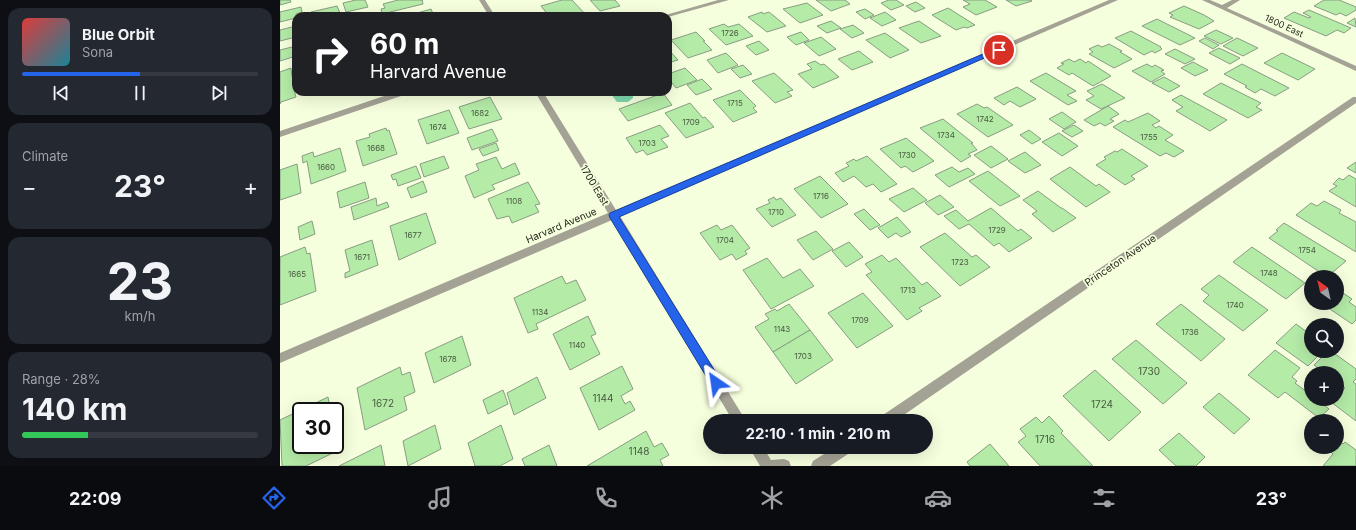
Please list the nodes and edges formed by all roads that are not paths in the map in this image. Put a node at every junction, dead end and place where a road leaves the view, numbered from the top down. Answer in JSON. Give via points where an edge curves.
{"nodes":[{"id":1,"x":482,"y":0,"type":"edge"},
{"id":2,"x":726,"y":0,"type":"edge"},
{"id":3,"x":1115,"y":0,"type":"edge"},
{"id":4,"x":1205,"y":0,"type":"edge"},
{"id":5,"x":1237,"y":0,"type":"edge"},
{"id":6,"x":1222,"y":8,"type":"junction"},
{"id":7,"x":490,"y":12,"type":"edge"},
{"id":8,"x":672,"y":14,"type":"edge"},
{"id":9,"x":1356,"y":69,"type":"edge"},
{"id":10,"x":392,"y":96,"type":"edge"},
{"id":11,"x":541,"y":96,"type":"edge"},
{"id":12,"x":1356,"y":98,"type":"edge"},
{"id":13,"x":280,"y":134,"type":"edge"},
{"id":14,"x":613,"y":215,"type":"junction"},
{"id":15,"x":280,"y":358,"type":"edge"},
{"id":16,"x":736,"y":414,"type":"edge"},
{"id":17,"x":894,"y":414,"type":"edge"},
{"id":18,"x":760,"y":454,"type":"edge"},
{"id":19,"x":836,"y":454,"type":"edge"},
{"id":20,"x":767,"y":466,"type":"edge"},
{"id":21,"x":773,"y":466,"type":"edge"},
{"id":22,"x":784,"y":466,"type":"edge"},
{"id":23,"x":818,"y":466,"type":"edge"}],
"edges":[{"from":1,"to":7,"type":"street"},
{"from":2,"to":8,"type":"street"},
{"from":3,"to":14,"type":"street","name":"Harvard Avenue"},
{"from":4,"to":6,"type":"street","name":"1800 East"},
{"from":5,"to":6,"type":"street"},
{"from":6,"to":9,"type":"street","name":"1800 East"},
{"from":10,"to":13,"type":"street"},
{"from":11,"to":14,"type":"street","name":"1700 East"},
{"from":12,"to":17,"type":"street","name":"Princeton Avenue"},
{"from":14,"to":15,"type":"street","name":"Harvard Avenue"},
{"from":14,"to":16,"type":"street","name":"1700 East"},
{"from":18,"to":20,"type":"street"},
{"from":19,"to":23,"type":"street"},
{"from":21,"to":22,"type":"street"}]}
